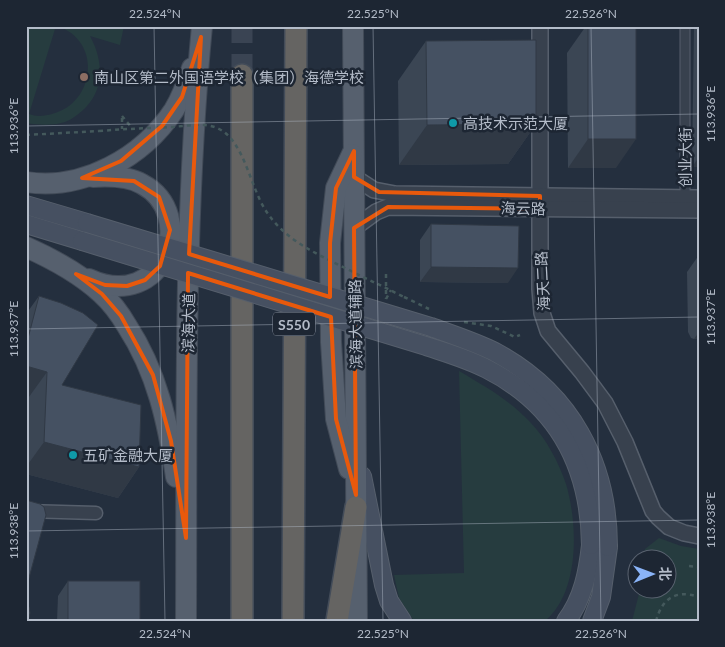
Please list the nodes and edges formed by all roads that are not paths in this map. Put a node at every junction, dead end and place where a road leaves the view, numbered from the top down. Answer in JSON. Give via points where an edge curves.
{"nodes":[{"id":1,"x":296,"y":26,"type":"edge"},
{"id":2,"x":353,"y":26,"type":"edge"},
{"id":3,"x":540,"y":26,"type":"edge"},
{"id":4,"x":685,"y":26,"type":"edge"},
{"id":5,"x":202,"y":32,"type":"edge"},
{"id":6,"x":242,"y":76,"type":"tunnel mouth"},
{"id":7,"x":354,"y":150,"type":"junction"},
{"id":8,"x":82,"y":178,"type":"junction"},
{"id":9,"x":354,"y":178,"type":"junction"},
{"id":10,"x":26,"y":182,"type":"edge"},
{"id":11,"x":692,"y":198,"type":"edge"},
{"id":12,"x":540,"y":202,"type":"junction"},
{"id":13,"x":26,"y":204,"type":"edge"},
{"id":14,"x":699,"y":210,"type":"edge"},
{"id":15,"x":26,"y":224,"type":"edge"},
{"id":16,"x":354,"y":228,"type":"junction"},
{"id":17,"x":26,"y":247,"type":"edge"},
{"id":18,"x":76,"y":274,"type":"junction"},
{"id":19,"x":356,"y":445,"type":"junction"},
{"id":20,"x":356,"y":501,"type":"junction"},
{"id":21,"x":26,"y":511,"type":"edge"},
{"id":22,"x":96,"y":513,"type":"dead end"},
{"id":23,"x":699,"y":536,"type":"edge"},
{"id":24,"x":186,"y":538,"type":"junction"},
{"id":25,"x":600,"y":546,"type":"junction"},
{"id":26,"x":186,"y":621,"type":"edge"},
{"id":27,"x":242,"y":621,"type":"edge"},
{"id":28,"x":293,"y":621,"type":"edge"},
{"id":29,"x":337,"y":621,"type":"edge"},
{"id":30,"x":357,"y":621,"type":"edge"},
{"id":31,"x":402,"y":621,"type":"edge"},
{"id":32,"x":566,"y":621,"type":"edge"},
{"id":33,"x":592,"y":621,"type":"edge"}],
"edges":[{"from":1,"to":28,"type":"highway","number":"S550"},
{"from":2,"to":7,"type":"main road","name":"滨海大道辅路"},
{"from":3,"to":12,"type":"street","name":"海天二路"},
{"from":4,"to":11,"type":"street","name":"创业大街"},
{"from":5,"to":8,"type":"main road","via":[[182,97],[162,126],[128,157]]},
{"from":5,"to":24,"type":"main road","name":"滨海大道","via":[[188,261]]},
{"from":6,"to":27,"type":"highway"},
{"from":7,"to":9,"type":"main road","name":"滨海大道辅路"},
{"from":7,"to":20,"type":"main road","via":[[336,188],[330,243],[336,419]]},
{"from":8,"to":10,"type":"main road","via":[[55,183]]},
{"from":8,"to":18,"type":"main road","via":[[122,178],[142,184],[152,190],[165,207],[170,230],[160,266],[145,280],[115,286]]},
{"from":9,"to":12,"type":"street","name":"海云路","via":[[374,190],[394,194]]},
{"from":9,"to":16,"type":"main road","name":"滨海大道辅路"},
{"from":11,"to":12,"type":"street","name":"海云路"},
{"from":12,"to":14,"type":"street","name":"海云路"},
{"from":12,"to":16,"type":"street","name":"海云路","via":[[388,207]]},
{"from":12,"to":23,"type":"street","name":"海天二路","via":[[541,304],[548,331],[605,403],[658,518],[676,530]]},
{"from":13,"to":25,"type":"main road","bridge":true,"via":[[431,327],[474,342],[513,362],[561,404],[584,439],[600,481],[608,526]]},
{"from":15,"to":25,"type":"main road","bridge":true,"via":[[426,346],[502,377],[548,416],[570,450],[585,489]]},
{"from":16,"to":19,"type":"main road","name":"滨海大道辅路"},
{"from":17,"to":18,"type":"main road"},
{"from":18,"to":24,"type":"main road","via":[[102,294],[121,316],[153,374],[171,441]]},
{"from":19,"to":20,"type":"main road","name":"滨海大道辅路"},
{"from":19,"to":31,"type":"main road","via":[[382,578],[389,601]]},
{"from":20,"to":29,"type":"highway"},
{"from":20,"to":30,"type":"main road","name":"滨海大道辅路"},
{"from":21,"to":22,"type":"street"},
{"from":24,"to":26,"type":"main road","name":"滨海大道"},
{"from":25,"to":32,"type":"main road"},
{"from":25,"to":33,"type":"main road","via":[[601,597]]}]}
